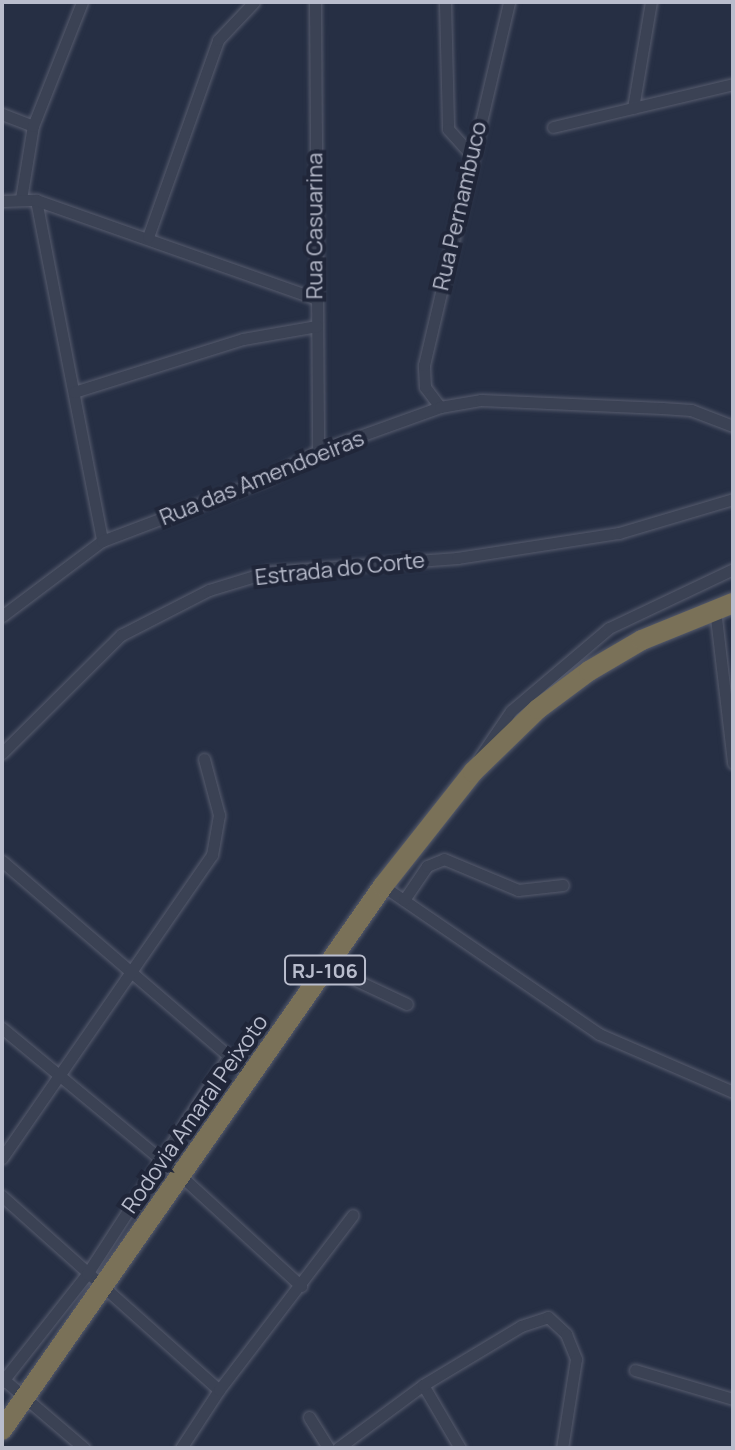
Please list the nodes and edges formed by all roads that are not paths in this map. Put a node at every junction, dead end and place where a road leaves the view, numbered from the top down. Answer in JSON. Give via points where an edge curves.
{"nodes":[{"id":1,"x":82,"y":2,"type":"edge"},
{"id":2,"x":254,"y":2,"type":"edge"},
{"id":3,"x":315,"y":2,"type":"edge"},
{"id":4,"x":445,"y":2,"type":"edge"},
{"id":5,"x":509,"y":2,"type":"edge"},
{"id":6,"x":651,"y":2,"type":"edge"},
{"id":7,"x":733,"y":84,"type":"edge"},
{"id":8,"x":633,"y":108,"type":"junction"},
{"id":9,"x":2,"y":114,"type":"edge"},
{"id":10,"x":33,"y":126,"type":"junction"},
{"id":11,"x":553,"y":127,"type":"dead end"},
{"id":12,"x":472,"y":156,"type":"junction"},
{"id":13,"x":21,"y":199,"type":"junction"},
{"id":14,"x":36,"y":200,"type":"junction"},
{"id":15,"x":2,"y":201,"type":"edge"},
{"id":16,"x":148,"y":237,"type":"junction"},
{"id":17,"x":314,"y":298,"type":"junction"},
{"id":18,"x":317,"y":326,"type":"junction"},
{"id":19,"x":74,"y":392,"type":"junction"},
{"id":20,"x":440,"y":407,"type":"junction"},
{"id":21,"x":733,"y":426,"type":"edge"},
{"id":22,"x":318,"y":451,"type":"junction"},
{"id":23,"x":733,"y":499,"type":"edge"},
{"id":24,"x":102,"y":541,"type":"junction"},
{"id":25,"x":733,"y":569,"type":"edge"},
{"id":26,"x":724,"y":606,"type":"edge"},
{"id":27,"x":2,"y":616,"type":"edge"},
{"id":28,"x":730,"y":708,"type":"edge"},
{"id":29,"x":2,"y":753,"type":"edge"},
{"id":30,"x":204,"y":759,"type":"dead end"},
{"id":31,"x":733,"y":763,"type":"edge"},
{"id":32,"x":473,"y":772,"type":"junction"},
{"id":33,"x":2,"y":861,"type":"edge"},
{"id":34,"x":563,"y":885,"type":"dead end"},
{"id":35,"x":383,"y":886,"type":"junction"},
{"id":36,"x":404,"y":900,"type":"junction"},
{"id":37,"x":328,"y":967,"type":"junction"},
{"id":38,"x":132,"y":972,"type":"junction"},
{"id":39,"x":407,"y":1004,"type":"dead end"},
{"id":40,"x":2,"y":1028,"type":"edge"},
{"id":41,"x":228,"y":1057,"type":"junction"},
{"id":42,"x":251,"y":1075,"type":"junction"},
{"id":43,"x":56,"y":1077,"type":"junction"},
{"id":44,"x":733,"y":1092,"type":"edge"},
{"id":45,"x":2,"y":1158,"type":"edge"},
{"id":46,"x":163,"y":1161,"type":"junction"},
{"id":47,"x":181,"y":1176,"type":"junction"},
{"id":48,"x":2,"y":1196,"type":"edge"},
{"id":49,"x":353,"y":1215,"type":"dead end"},
{"id":50,"x":94,"y":1281,"type":"junction"},
{"id":51,"x":301,"y":1286,"type":"junction"},
{"id":52,"x":635,"y":1370,"type":"dead end"},
{"id":53,"x":3,"y":1380,"type":"edge"},
{"id":54,"x":423,"y":1385,"type":"junction"},
{"id":55,"x":219,"y":1390,"type":"junction"},
{"id":56,"x":26,"y":1397,"type":"junction"},
{"id":57,"x":733,"y":1399,"type":"edge"},
{"id":58,"x":309,"y":1417,"type":"dead end"},
{"id":59,"x":2,"y":1430,"type":"edge"},
{"id":60,"x":84,"y":1448,"type":"edge"},
{"id":61,"x":181,"y":1448,"type":"edge"},
{"id":62,"x":328,"y":1448,"type":"edge"},
{"id":63,"x":338,"y":1448,"type":"edge"},
{"id":64,"x":460,"y":1448,"type":"edge"},
{"id":65,"x":562,"y":1448,"type":"edge"}],
"edges":[{"from":1,"to":10,"type":"street"},
{"from":2,"to":16,"type":"street","via":[[218,40]]},
{"from":3,"to":17,"type":"street","name":"Rua Casuarina"},
{"from":4,"to":12,"type":"street","via":[[448,129]]},
{"from":5,"to":12,"type":"street","name":"Rua Pernambuco"},
{"from":6,"to":8,"type":"street"},
{"from":7,"to":8,"type":"street"},
{"from":8,"to":11,"type":"street"},
{"from":9,"to":10,"type":"street"},
{"from":10,"to":13,"type":"street"},
{"from":12,"to":20,"type":"street","name":"Rua Pernambuco","via":[[424,365],[429,396]]},
{"from":13,"to":14,"type":"street"},
{"from":13,"to":15,"type":"street"},
{"from":14,"to":16,"type":"street"},
{"from":14,"to":19,"type":"street"},
{"from":16,"to":17,"type":"street"},
{"from":17,"to":18,"type":"street","name":"Rua Casuarina"},
{"from":18,"to":19,"type":"street","via":[[243,339]]},
{"from":18,"to":22,"type":"street","name":"Rua Casuarina"},
{"from":19,"to":24,"type":"street"},
{"from":20,"to":21,"type":"street","name":"Rua das Amendoeiras","via":[[481,400],[662,408],[691,410]]},
{"from":20,"to":22,"type":"street","name":"Rua das Amendoeiras"},
{"from":22,"to":24,"type":"street","name":"Rua das Amendoeiras","via":[[268,478]]},
{"from":23,"to":29,"type":"street","name":"Estrada do Corte","via":[[619,533],[457,558],[268,572],[209,590],[121,635]]},
{"from":24,"to":27,"type":"street","name":"Rua das Amendoeiras"},
{"from":25,"to":32,"type":"street","via":[[609,628],[556,669],[511,711],[488,740]]},
{"from":26,"to":28,"type":"street"},
{"from":26,"to":32,"type":"highway","name":"Rodovia Amaral Peixoto","number":"RJ-106","via":[[642,640],[578,678]]},
{"from":28,"to":31,"type":"street"},
{"from":30,"to":38,"type":"street","via":[[219,815],[212,855]]},
{"from":32,"to":35,"type":"highway","name":"Rodovia Amaral Peixoto","number":"RJ-106"},
{"from":33,"to":38,"type":"street"},
{"from":34,"to":36,"type":"street","via":[[518,890],[444,859],[427,866]]},
{"from":35,"to":36,"type":"street"},
{"from":35,"to":37,"type":"highway","name":"Rodovia Amaral Peixoto","number":"RJ-106"},
{"from":36,"to":44,"type":"street","via":[[599,1034]]},
{"from":37,"to":39,"type":"street"},
{"from":37,"to":42,"type":"highway","name":"Rodovia Amaral Peixoto","number":"RJ-106"},
{"from":38,"to":41,"type":"street"},
{"from":38,"to":43,"type":"street"},
{"from":40,"to":43,"type":"street"},
{"from":41,"to":42,"type":"street"},
{"from":41,"to":46,"type":"street"},
{"from":42,"to":47,"type":"highway","name":"Rodovia Amaral Peixoto","number":"RJ-106"},
{"from":43,"to":45,"type":"street"},
{"from":43,"to":46,"type":"street"},
{"from":46,"to":47,"type":"street"},
{"from":46,"to":50,"type":"street"},
{"from":47,"to":50,"type":"highway","name":"Rodovia Amaral Peixoto","number":"RJ-106"},
{"from":47,"to":51,"type":"street"},
{"from":48,"to":50,"type":"street"},
{"from":49,"to":51,"type":"street"},
{"from":50,"to":53,"type":"street"},
{"from":50,"to":55,"type":"street"},
{"from":50,"to":56,"type":"highway","name":"Rodovia Amaral Peixoto","number":"RJ-106"},
{"from":51,"to":55,"type":"street"},
{"from":52,"to":57,"type":"street"},
{"from":53,"to":56,"type":"street"},
{"from":54,"to":63,"type":"street"},
{"from":54,"to":64,"type":"street"},
{"from":54,"to":65,"type":"street","via":[[521,1326],[554,1318],[576,1359]]},
{"from":55,"to":61,"type":"street"},
{"from":56,"to":59,"type":"highway","name":"Rodovia Amaral Peixoto","number":"RJ-106"},
{"from":56,"to":60,"type":"street"},
{"from":58,"to":62,"type":"street"}]}
